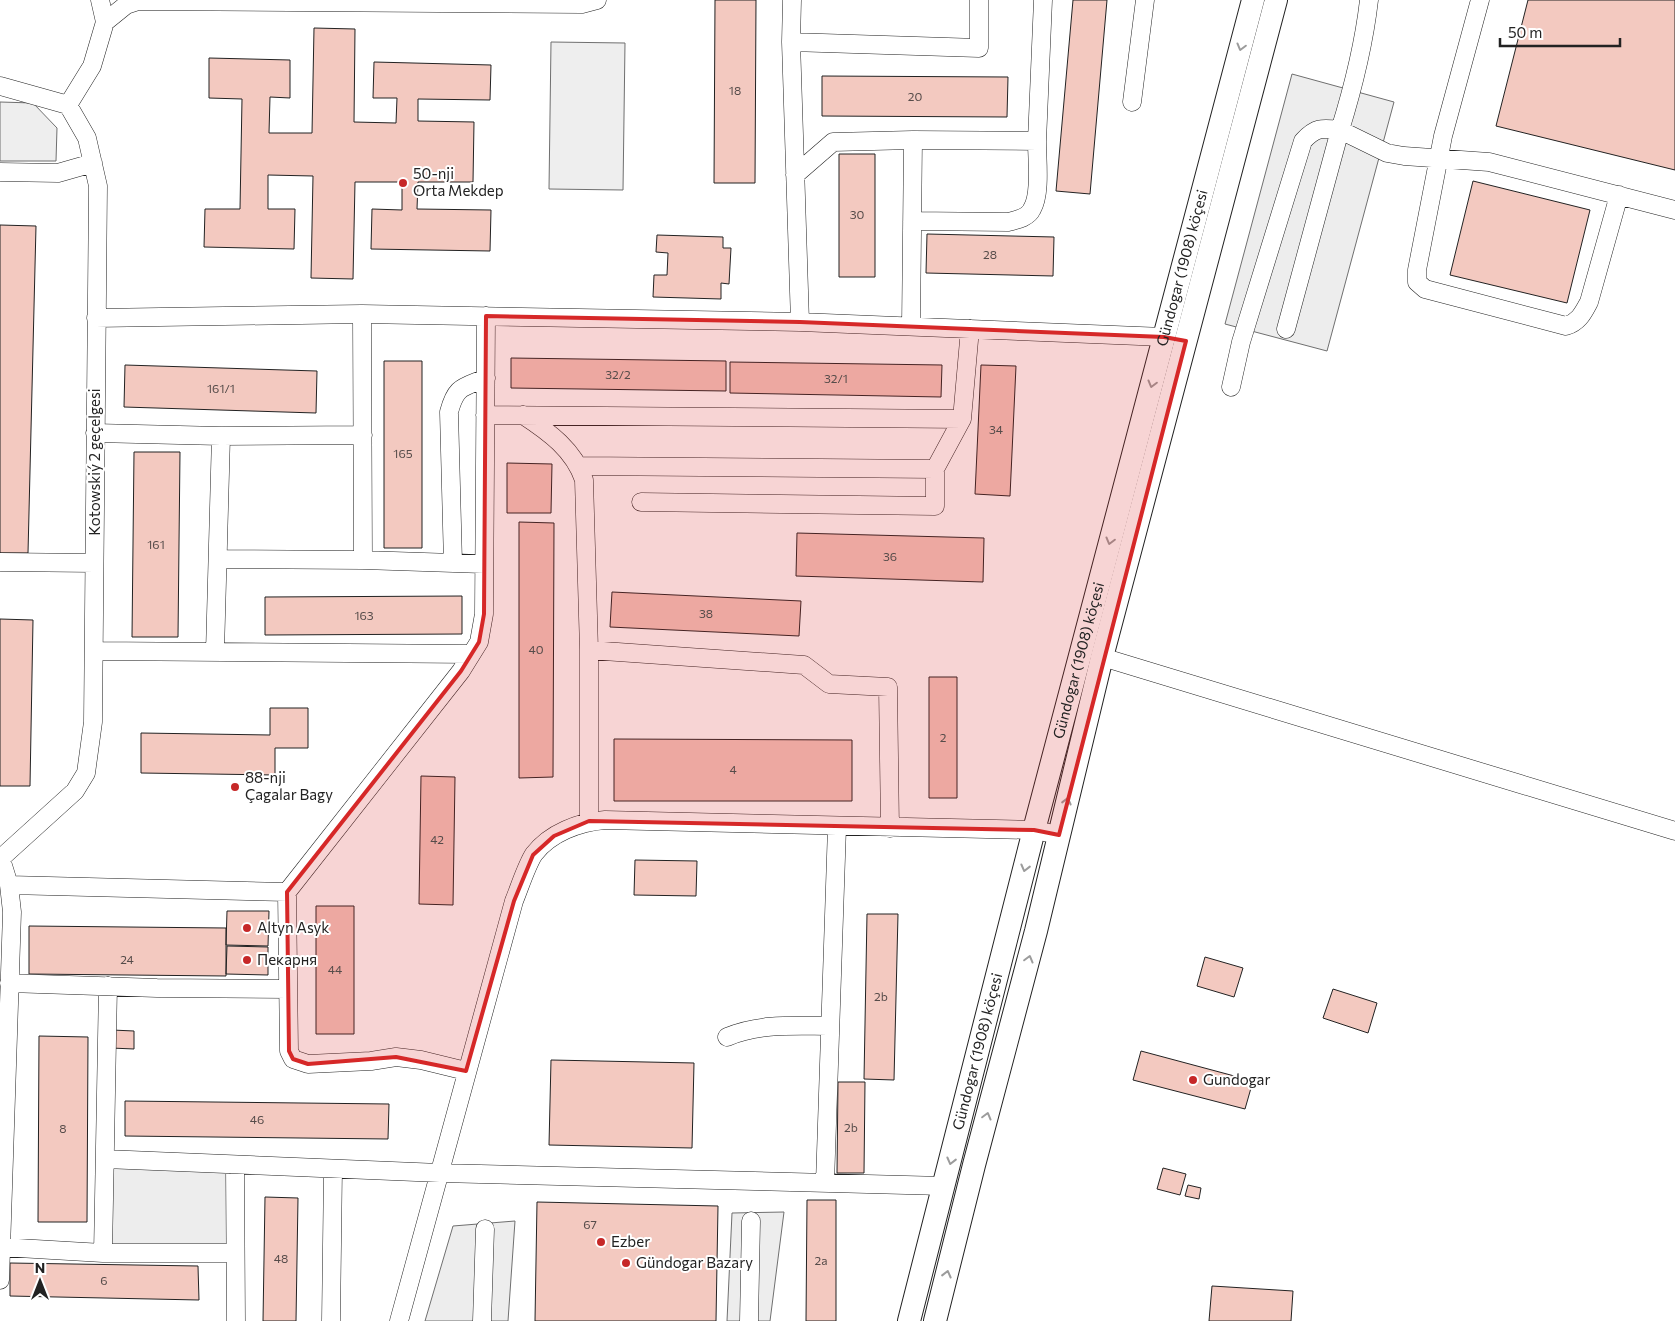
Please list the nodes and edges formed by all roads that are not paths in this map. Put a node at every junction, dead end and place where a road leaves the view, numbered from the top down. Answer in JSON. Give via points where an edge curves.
{"nodes":[{"id":1,"x":100,"y":0,"type":"edge"},
{"id":2,"x":792,"y":0,"type":"edge"},
{"id":3,"x":979,"y":0,"type":"edge"},
{"id":4,"x":1043,"y":0,"type":"edge"},
{"id":5,"x":1145,"y":0,"type":"edge"},
{"id":6,"x":1253,"y":0,"type":"edge"},
{"id":7,"x":1276,"y":0,"type":"edge"},
{"id":8,"x":1369,"y":0,"type":"edge"},
{"id":9,"x":1480,"y":0,"type":"edge"},
{"id":10,"x":587,"y":1,"type":"edge"},
{"id":11,"x":484,"y":2,"type":"edge"},
{"id":12,"x":105,"y":22,"type":"junction"},
{"id":13,"x":791,"y":42,"type":"junction"},
{"id":14,"x":0,"y":86,"type":"edge"},
{"id":15,"x":1132,"y":102,"type":"dead end"},
{"id":16,"x":68,"y":105,"type":"junction"},
{"id":17,"x":1340,"y":130,"type":"junction"},
{"id":18,"x":913,"y":140,"type":"junction"},
{"id":19,"x":1037,"y":141,"type":"junction"},
{"id":20,"x":1438,"y":159,"type":"junction"},
{"id":21,"x":93,"y":164,"type":"junction"},
{"id":22,"x":0,"y":172,"type":"edge"},
{"id":23,"x":795,"y":175,"type":"junction"},
{"id":24,"x":1619,"y":196,"type":"junction"},
{"id":25,"x":1675,"y":210,"type":"edge"},
{"id":26,"x":912,"y":220,"type":"junction"},
{"id":27,"x":362,"y":314,"type":"junction"},
{"id":28,"x":486,"y":316,"type":"junction"},
{"id":29,"x":96,"y":318,"type":"junction"},
{"id":30,"x":800,"y":322,"type":"junction"},
{"id":31,"x":910,"y":326,"type":"junction"},
{"id":32,"x":970,"y":329,"type":"junction"},
{"id":33,"x":1286,"y":329,"type":"dead end"},
{"id":34,"x":1175,"y":339,"type":"junction"},
{"id":35,"x":486,"y":378,"type":"junction"},
{"id":36,"x":1231,"y":387,"type":"dead end"},
{"id":37,"x":485,"y":415,"type":"junction"},
{"id":38,"x":523,"y":415,"type":"junction"},
{"id":39,"x":962,"y":419,"type":"junction"},
{"id":40,"x":95,"y":433,"type":"junction"},
{"id":41,"x":363,"y":435,"type":"junction"},
{"id":42,"x":221,"y":436,"type":"junction"},
{"id":43,"x":579,"y":466,"type":"junction"},
{"id":44,"x":935,"y":469,"type":"junction"},
{"id":45,"x":641,"y":502,"type":"dead end"},
{"id":46,"x":218,"y":559,"type":"junction"},
{"id":47,"x":363,"y":560,"type":"junction"},
{"id":48,"x":0,"y":562,"type":"edge"},
{"id":49,"x":94,"y":563,"type":"junction"},
{"id":50,"x":453,"y":563,"type":"junction"},
{"id":51,"x":484,"y":564,"type":"junction"},
{"id":52,"x":589,"y":650,"type":"junction"},
{"id":53,"x":94,"y":651,"type":"junction"},
{"id":54,"x":215,"y":652,"type":"junction"},
{"id":55,"x":471,"y":654,"type":"junction"},
{"id":56,"x":1102,"y":657,"type":"junction"},
{"id":57,"x":589,"y":821,"type":"junction"},
{"id":58,"x":837,"y":826,"type":"junction"},
{"id":59,"x":890,"y":828,"type":"junction"},
{"id":60,"x":1034,"y":830,"type":"junction"},
{"id":61,"x":1675,"y":831,"type":"edge"},
{"id":62,"x":1059,"y":834,"type":"junction"},
{"id":63,"x":0,"y":859,"type":"edge"},
{"id":64,"x":9,"y":885,"type":"junction"},
{"id":65,"x":287,"y":892,"type":"junction"},
{"id":66,"x":10,"y":983,"type":"junction"},
{"id":67,"x":108,"y":986,"type":"junction"},
{"id":68,"x":288,"y":989,"type":"junction"},
{"id":69,"x":830,"y":1026,"type":"junction"},
{"id":70,"x":727,"y":1037,"type":"dead end"},
{"id":71,"x":466,"y":1071,"type":"junction"},
{"id":72,"x":105,"y":1159,"type":"junction"},
{"id":73,"x":2,"y":1162,"type":"edge"},
{"id":74,"x":235,"y":1165,"type":"junction"},
{"id":75,"x":334,"y":1169,"type":"junction"},
{"id":76,"x":440,"y":1173,"type":"junction"},
{"id":77,"x":825,"y":1183,"type":"junction"},
{"id":78,"x":944,"y":1186,"type":"junction"},
{"id":79,"x":751,"y":1221,"type":"dead end"},
{"id":80,"x":485,"y":1229,"type":"dead end"},
{"id":81,"x":1,"y":1240,"type":"edge"},
{"id":82,"x":104,"y":1252,"type":"junction"},
{"id":83,"x":236,"y":1252,"type":"junction"},
{"id":84,"x":0,"y":1280,"type":"edge"},
{"id":85,"x":236,"y":1321,"type":"edge"},
{"id":86,"x":331,"y":1321,"type":"edge"},
{"id":87,"x":399,"y":1321,"type":"edge"},
{"id":88,"x":482,"y":1321,"type":"edge"},
{"id":89,"x":749,"y":1321,"type":"edge"},
{"id":90,"x":910,"y":1321,"type":"edge"},
{"id":91,"x":935,"y":1321,"type":"edge"}],
"edges":[{"from":1,"to":12,"type":"street"},
{"from":2,"to":13,"type":"street"},
{"from":3,"to":13,"type":"street","via":[[978,48]]},
{"from":4,"to":19,"type":"street"},
{"from":5,"to":15,"type":"street"},
{"from":6,"to":34,"type":"main road","name":"Gündogar (1908) köçesi","one_way":true},
{"from":7,"to":34,"type":"main road","name":"Gündogar (1908) köçesi"},
{"from":8,"to":17,"type":"street"},
{"from":9,"to":20,"type":"street"},
{"from":10,"to":11,"type":"street"},
{"from":11,"to":12,"type":"street","via":[[138,1],[126,5]]},
{"from":12,"to":16,"type":"street","via":[[92,66]]},
{"from":13,"to":23,"type":"street"},
{"from":14,"to":16,"type":"street"},
{"from":16,"to":21,"type":"street","name":"Kotowskiý 2 geçelgesi","via":[[87,138]]},
{"from":17,"to":20,"type":"street","via":[[1387,153]]},
{"from":17,"to":33,"type":"street"},
{"from":17,"to":36,"type":"street","via":[[1321,128],[1303,141],[1241,342]]},
{"from":18,"to":19,"type":"street"},
{"from":18,"to":23,"type":"street","via":[[833,142]]},
{"from":18,"to":26,"type":"street"},
{"from":19,"to":26,"type":"street","via":[[1037,196],[1032,211],[1021,219],[1008,222]]},
{"from":20,"to":24,"type":"street","via":[[1489,162]]},
{"from":20,"to":24,"type":"street","via":[[1417,282],[1425,289],[1566,326],[1581,316],[1589,302]]},
{"from":21,"to":22,"type":"street","via":[[58,173]]},
{"from":21,"to":29,"type":"street","name":"Kotowskiý 2 geçelgesi","via":[[98,186]]},
{"from":23,"to":30,"type":"street"},
{"from":24,"to":25,"type":"street"},
{"from":26,"to":31,"type":"street"},
{"from":27,"to":28,"type":"street"},
{"from":27,"to":29,"type":"street"},
{"from":27,"to":41,"type":"street"},
{"from":28,"to":30,"type":"street"},
{"from":28,"to":35,"type":"street"},
{"from":29,"to":40,"type":"street","name":"Kotowskiý 2 geçelgesi"},
{"from":30,"to":31,"type":"street"},
{"from":31,"to":32,"type":"street"},
{"from":32,"to":34,"type":"street"},
{"from":32,"to":39,"type":"street"},
{"from":34,"to":56,"type":"main road","name":"Gündogar (1908) köçesi"},
{"from":34,"to":60,"type":"main road","name":"Gündogar (1908) köçesi","one_way":true},
{"from":35,"to":37,"type":"street"},
{"from":35,"to":50,"type":"street","via":[[458,390],[449,412]]},
{"from":37,"to":38,"type":"street"},
{"from":37,"to":51,"type":"street"},
{"from":38,"to":39,"type":"street"},
{"from":38,"to":43,"type":"street","via":[[550,433]]},
{"from":39,"to":44,"type":"street"},
{"from":40,"to":42,"type":"street"},
{"from":40,"to":49,"type":"street","name":"Kotowskiý 2 geçelgesi"},
{"from":41,"to":42,"type":"street"},
{"from":41,"to":47,"type":"street"},
{"from":42,"to":46,"type":"street"},
{"from":43,"to":44,"type":"street"},
{"from":43,"to":52,"type":"street","via":[[584,480]]},
{"from":44,"to":45,"type":"street","via":[[935,506]]},
{"from":46,"to":47,"type":"street"},
{"from":46,"to":54,"type":"street"},
{"from":47,"to":50,"type":"street"},
{"from":48,"to":49,"type":"street"},
{"from":49,"to":53,"type":"street","name":"Kotowskiý 2 geçelgesi"},
{"from":50,"to":51,"type":"street"},
{"from":51,"to":55,"type":"street","via":[[484,614],[479,642]]},
{"from":52,"to":57,"type":"street"},
{"from":52,"to":59,"type":"street","via":[[804,665],[829,684],[888,687]]},
{"from":53,"to":54,"type":"street"},
{"from":53,"to":63,"type":"street","name":"Kotowskiý 2 geçelgesi","via":[[93,722],[86,773],[75,791]]},
{"from":54,"to":55,"type":"street"},
{"from":55,"to":65,"type":"street"},
{"from":56,"to":61,"type":"street"},
{"from":62,"to":56,"type":"main road","name":"Gündogar (1908) köçesi","one_way":true},
{"from":57,"to":58,"type":"street"},
{"from":57,"to":71,"type":"street","via":[[554,836],[533,855],[514,901]]},
{"from":58,"to":59,"type":"street"},
{"from":58,"to":69,"type":"street"},
{"from":59,"to":60,"type":"street"},
{"from":60,"to":62,"type":"street"},
{"from":60,"to":78,"type":"main road","name":"Gündogar (1908) köçesi","one_way":true},
{"from":91,"to":62,"type":"main road","name":"Gündogar (1908) köçesi","one_way":true},
{"from":63,"to":64,"type":"street"},
{"from":64,"to":65,"type":"street"},
{"from":64,"to":66,"type":"street","via":[[12,912]]},
{"from":65,"to":68,"type":"street"},
{"from":66,"to":67,"type":"street"},
{"from":66,"to":73,"type":"street"},
{"from":67,"to":68,"type":"street"},
{"from":67,"to":72,"type":"street"},
{"from":68,"to":71,"type":"street","via":[[289,1051],[293,1059],[308,1064],[396,1057]]},
{"from":69,"to":70,"type":"street","via":[[777,1026],[743,1030]]},
{"from":69,"to":77,"type":"street"},
{"from":71,"to":76,"type":"street"},
{"from":72,"to":74,"type":"street"},
{"from":72,"to":82,"type":"street"},
{"from":73,"to":81,"type":"street"},
{"from":74,"to":75,"type":"street"},
{"from":74,"to":83,"type":"street"},
{"from":75,"to":76,"type":"street"},
{"from":75,"to":86,"type":"street"},
{"from":76,"to":77,"type":"street"},
{"from":76,"to":87,"type":"street"},
{"from":77,"to":78,"type":"street"},
{"from":78,"to":90,"type":"main road","name":"Gündogar (1908) köçesi"},
{"from":79,"to":89,"type":"street"},
{"from":80,"to":88,"type":"street"},
{"from":81,"to":82,"type":"street"},
{"from":81,"to":84,"type":"street"},
{"from":82,"to":83,"type":"street"},
{"from":83,"to":85,"type":"street"}]}
